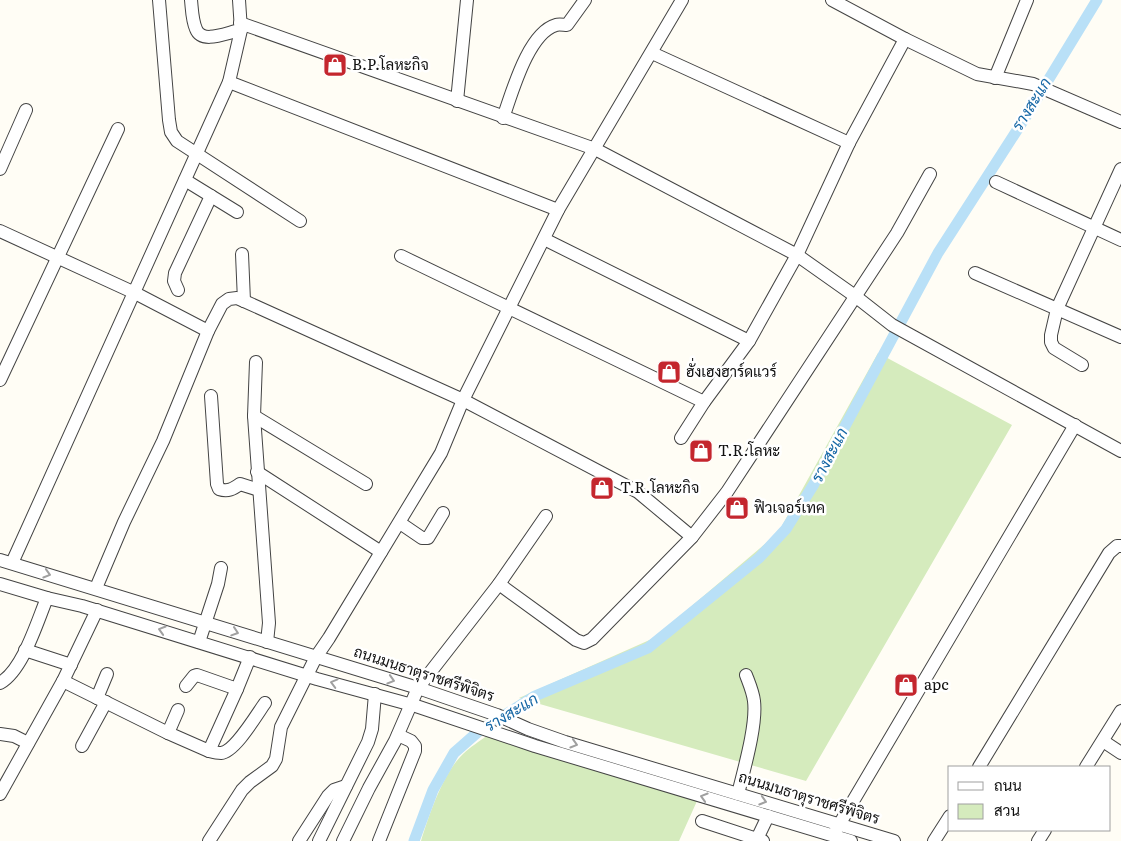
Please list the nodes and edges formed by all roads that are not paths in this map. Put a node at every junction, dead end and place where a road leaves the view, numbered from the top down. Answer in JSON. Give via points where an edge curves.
{"nodes":[{"id":1,"x":159,"y":0,"type":"edge"},
{"id":2,"x":191,"y":0,"type":"edge"},
{"id":3,"x":239,"y":0,"type":"edge"},
{"id":4,"x":466,"y":0,"type":"edge"},
{"id":5,"x":586,"y":0,"type":"edge"},
{"id":6,"x":682,"y":0,"type":"edge"},
{"id":7,"x":832,"y":0,"type":"edge"},
{"id":8,"x":1027,"y":0,"type":"edge"},
{"id":9,"x":240,"y":26,"type":"junction"},
{"id":10,"x":904,"y":39,"type":"junction"},
{"id":11,"x":652,"y":53,"type":"junction"},
{"id":12,"x":995,"y":78,"type":"junction"},
{"id":13,"x":229,"y":82,"type":"junction"},
{"id":14,"x":456,"y":101,"type":"junction"},
{"id":15,"x":26,"y":110,"type":"dead end"},
{"id":16,"x":503,"y":118,"type":"junction"},
{"id":17,"x":1121,"y":122,"type":"edge"},
{"id":18,"x":118,"y":128,"type":"dead end"},
{"id":19,"x":849,"y":143,"type":"junction"},
{"id":20,"x":595,"y":149,"type":"junction"},
{"id":21,"x":197,"y":154,"type":"junction"},
{"id":22,"x":1121,"y":168,"type":"edge"},
{"id":23,"x":0,"y":169,"type":"edge"},
{"id":24,"x":930,"y":174,"type":"dead end"},
{"id":25,"x":185,"y":180,"type":"junction"},
{"id":26,"x":996,"y":182,"type":"dead end"},
{"id":27,"x":211,"y":196,"type":"junction"},
{"id":28,"x":558,"y":210,"type":"junction"},
{"id":29,"x":236,"y":212,"type":"dead end"},
{"id":30,"x":300,"y":221,"type":"dead end"},
{"id":31,"x":1094,"y":228,"type":"junction"},
{"id":32,"x":0,"y":231,"type":"edge"},
{"id":33,"x":544,"y":239,"type":"junction"},
{"id":34,"x":1121,"y":240,"type":"edge"},
{"id":35,"x":242,"y":254,"type":"dead end"},
{"id":36,"x":400,"y":256,"type":"dead end"},
{"id":37,"x":797,"y":256,"type":"junction"},
{"id":38,"x":58,"y":257,"type":"junction"},
{"id":39,"x":976,"y":274,"type":"dead end"},
{"id":40,"x":178,"y":290,"type":"dead end"},
{"id":41,"x":135,"y":293,"type":"junction"},
{"id":42,"x":855,"y":296,"type":"junction"},
{"id":43,"x":244,"y":301,"type":"junction"},
{"id":44,"x":508,"y":308,"type":"junction"},
{"id":45,"x":1057,"y":309,"type":"junction"},
{"id":46,"x":208,"y":331,"type":"junction"},
{"id":47,"x":1121,"y":337,"type":"edge"},
{"id":48,"x":749,"y":341,"type":"junction"},
{"id":49,"x":256,"y":362,"type":"dead end"},
{"id":50,"x":1082,"y":365,"type":"dead end"},
{"id":51,"x":0,"y":380,"type":"edge"},
{"id":52,"x":211,"y":396,"type":"dead end"},
{"id":53,"x":463,"y":400,"type":"junction"},
{"id":54,"x":704,"y":402,"type":"junction"},
{"id":55,"x":254,"y":416,"type":"junction"},
{"id":56,"x":1075,"y":425,"type":"junction"},
{"id":57,"x":681,"y":438,"type":"dead end"},
{"id":58,"x":1121,"y":451,"type":"edge"},
{"id":59,"x":257,"y":472,"type":"junction"},
{"id":60,"x":366,"y":484,"type":"dead end"},
{"id":61,"x":259,"y":490,"type":"junction"},
{"id":62,"x":443,"y":513,"type":"dead end"},
{"id":63,"x":546,"y":516,"type":"dead end"},
{"id":64,"x":400,"y":523,"type":"junction"},
{"id":65,"x":692,"y":537,"type":"junction"},
{"id":66,"x":1121,"y":546,"type":"edge"},
{"id":67,"x":381,"y":552,"type":"junction"},
{"id":68,"x":6,"y":561,"type":"edge"},
{"id":69,"x":221,"y":568,"type":"dead end"},
{"id":70,"x":0,"y":584,"type":"edge"},
{"id":71,"x":499,"y":584,"type":"junction"},
{"id":72,"x":96,"y":588,"type":"junction"},
{"id":73,"x":47,"y":598,"type":"junction"},
{"id":74,"x":97,"y":610,"type":"junction"},
{"id":75,"x":205,"y":623,"type":"junction"},
{"id":76,"x":199,"y":642,"type":"junction"},
{"id":77,"x":267,"y":642,"type":"junction"},
{"id":78,"x":25,"y":650,"type":"junction"},
{"id":79,"x":250,"y":657,"type":"junction"},
{"id":80,"x":316,"y":657,"type":"junction"},
{"id":81,"x":71,"y":665,"type":"junction"},
{"id":82,"x":107,"y":674,"type":"dead end"},
{"id":83,"x":307,"y":675,"type":"junction"},
{"id":84,"x":746,"y":675,"type":"dead end"},
{"id":85,"x":63,"y":680,"type":"junction"},
{"id":86,"x":0,"y":683,"type":"edge"},
{"id":87,"x":186,"y":686,"type":"dead end"},
{"id":88,"x":418,"y":688,"type":"junction"},
{"id":89,"x":237,"y":689,"type":"junction"},
{"id":90,"x":375,"y":694,"type":"junction"},
{"id":91,"x":102,"y":700,"type":"junction"},
{"id":92,"x":265,"y":703,"type":"dead end"},
{"id":93,"x":412,"y":705,"type":"junction"},
{"id":94,"x":474,"y":708,"type":"junction"},
{"id":95,"x":178,"y":710,"type":"dead end"},
{"id":96,"x":1121,"y":711,"type":"edge"},
{"id":97,"x":475,"y":727,"type":"junction"},
{"id":98,"x":533,"y":731,"type":"junction"},
{"id":99,"x":168,"y":733,"type":"junction"},
{"id":100,"x":0,"y":734,"type":"edge"},
{"id":101,"x":398,"y":735,"type":"junction"},
{"id":102,"x":1103,"y":741,"type":"junction"},
{"id":103,"x":28,"y":743,"type":"junction"},
{"id":104,"x":82,"y":746,"type":"dead end"},
{"id":105,"x":535,"y":746,"type":"junction"},
{"id":106,"x":210,"y":752,"type":"junction"},
{"id":107,"x":1121,"y":753,"type":"edge"},
{"id":108,"x":980,"y":766,"type":"edge"},
{"id":109,"x":1087,"y":766,"type":"edge"},
{"id":110,"x":346,"y":786,"type":"junction"},
{"id":111,"x":0,"y":794,"type":"edge"},
{"id":112,"x":738,"y":794,"type":"junction"},
{"id":113,"x":768,"y":816,"type":"junction"},
{"id":114,"x":948,"y":819,"type":"edge"},
{"id":115,"x":702,"y":821,"type":"dead end"},
{"id":116,"x":836,"y":830,"type":"junction"},
{"id":117,"x":759,"y":840,"type":"edge"},
{"id":118,"x":209,"y":841,"type":"edge"},
{"id":119,"x":299,"y":841,"type":"edge"},
{"id":120,"x":320,"y":841,"type":"edge"},
{"id":121,"x":343,"y":841,"type":"edge"},
{"id":122,"x":379,"y":841,"type":"edge"},
{"id":123,"x":851,"y":841,"type":"edge"},
{"id":124,"x":894,"y":841,"type":"edge"},
{"id":125,"x":934,"y":841,"type":"edge"}],
"edges":[{"from":1,"to":21,"type":"street","via":[[171,132],[177,141]]},
{"from":2,"to":9,"type":"street","via":[[196,30],[201,34],[212,38]]},
{"from":3,"to":9,"type":"street"},
{"from":4,"to":14,"type":"street"},
{"from":5,"to":16,"type":"street","via":[[568,25],[556,25],[538,38],[527,56]]},
{"from":6,"to":11,"type":"street"},
{"from":7,"to":10,"type":"street"},
{"from":8,"to":12,"type":"street"},
{"from":9,"to":13,"type":"street"},
{"from":9,"to":14,"type":"street"},
{"from":10,"to":12,"type":"street","via":[[977,74]]},
{"from":10,"to":19,"type":"street"},
{"from":11,"to":19,"type":"street"},
{"from":11,"to":20,"type":"street"},
{"from":12,"to":17,"type":"street","via":[[1033,84]]},
{"from":13,"to":21,"type":"street"},
{"from":13,"to":28,"type":"street"},
{"from":14,"to":16,"type":"street"},
{"from":15,"to":23,"type":"street"},
{"from":16,"to":20,"type":"street"},
{"from":18,"to":38,"type":"street"},
{"from":19,"to":37,"type":"street"},
{"from":20,"to":28,"type":"street"},
{"from":20,"to":37,"type":"street"},
{"from":21,"to":25,"type":"street"},
{"from":21,"to":30,"type":"street"},
{"from":22,"to":31,"type":"street"},
{"from":24,"to":42,"type":"street","via":[[897,233]]},
{"from":25,"to":27,"type":"street"},
{"from":25,"to":41,"type":"street"},
{"from":26,"to":31,"type":"street"},
{"from":27,"to":29,"type":"street"},
{"from":27,"to":40,"type":"street","via":[[175,273]]},
{"from":28,"to":33,"type":"street"},
{"from":31,"to":34,"type":"street"},
{"from":31,"to":45,"type":"street"},
{"from":32,"to":38,"type":"street"},
{"from":33,"to":44,"type":"street"},
{"from":33,"to":48,"type":"street"},
{"from":35,"to":43,"type":"street"},
{"from":36,"to":44,"type":"street"},
{"from":37,"to":42,"type":"street"},
{"from":37,"to":48,"type":"street"},
{"from":38,"to":41,"type":"street"},
{"from":38,"to":51,"type":"street"},
{"from":39,"to":45,"type":"street"},
{"from":41,"to":46,"type":"street"},
{"from":41,"to":68,"type":"street"},
{"from":42,"to":56,"type":"street","via":[[892,325]]},
{"from":42,"to":65,"type":"street","via":[[727,492]]},
{"from":43,"to":46,"type":"street","via":[[229,299],[222,304]]},
{"from":43,"to":53,"type":"street"},
{"from":44,"to":53,"type":"street"},
{"from":44,"to":54,"type":"street"},
{"from":45,"to":47,"type":"street"},
{"from":45,"to":50,"type":"street","via":[[1051,342],[1054,348]]},
{"from":46,"to":72,"type":"street","via":[[163,441]]},
{"from":48,"to":54,"type":"street"},
{"from":49,"to":55,"type":"street"},
{"from":52,"to":61,"type":"street","via":[[219,489],[232,490],[240,484]]},
{"from":53,"to":64,"type":"street","via":[[441,453]]},
{"from":53,"to":65,"type":"street","via":[[638,492]]},
{"from":54,"to":57,"type":"street"},
{"from":55,"to":59,"type":"street"},
{"from":55,"to":60,"type":"street"},
{"from":56,"to":58,"type":"street"},
{"from":56,"to":116,"type":"street"},
{"from":59,"to":61,"type":"street"},
{"from":59,"to":67,"type":"street"},
{"from":61,"to":77,"type":"street","via":[[269,623]]},
{"from":62,"to":64,"type":"street","via":[[428,538],[422,538]]},
{"from":63,"to":71,"type":"street"},
{"from":64,"to":67,"type":"street"},
{"from":65,"to":71,"type":"street","via":[[592,639],[584,643]]},
{"from":66,"to":108,"type":"street","via":[[1116,546],[1109,553]]},
{"from":67,"to":80,"type":"street"},
{"from":68,"to":72,"type":"street","name":"ถนนมนธาตุราชศรีพิจิตร","one_way":true},
{"from":69,"to":75,"type":"street"},
{"from":70,"to":73,"type":"street","name":"ถนนมนธาตุราชศรีพิจิตร"},
{"from":71,"to":88,"type":"street"},
{"from":72,"to":75,"type":"street","name":"ถนนมนธาตุราชศรีพิจิตร"},
{"from":73,"to":74,"type":"street","name":"ถนนมนธาตุราชศรีพิจิตร"},
{"from":73,"to":78,"type":"street"},
{"from":76,"to":74,"type":"street","name":"ถนนมนธาตุราชศรีพิจิตร","one_way":true},
{"from":74,"to":81,"type":"street"},
{"from":75,"to":76,"type":"street"},
{"from":75,"to":77,"type":"street","name":"ถนนมนธาตุราชศรีพิจิตร","one_way":true},
{"from":76,"to":79,"type":"street","name":"ถนนมนธาตุราชศรีพิจิตร"},
{"from":77,"to":80,"type":"street","name":"ถนนมนธาตุราชศรีพิจิตร"},
{"from":78,"to":81,"type":"street"},
{"from":78,"to":86,"type":"street","via":[[8,678]]},
{"from":79,"to":83,"type":"street","name":"ถนนมนธาตุราชศรีพิจิตร"},
{"from":79,"to":89,"type":"street"},
{"from":80,"to":83,"type":"street"},
{"from":80,"to":88,"type":"street","name":"ถนนมนธาตุราชศรีพิจิตร","one_way":true},
{"from":81,"to":85,"type":"street"},
{"from":82,"to":91,"type":"street"},
{"from":90,"to":83,"type":"street","name":"ถนนมนธาตุราชศรีพิจิตร","one_way":true},
{"from":83,"to":118,"type":"street","via":[[281,727],[272,766],[242,790]]},
{"from":84,"to":112,"type":"street","via":[[754,706]]},
{"from":85,"to":91,"type":"street"},
{"from":85,"to":103,"type":"street"},
{"from":87,"to":89,"type":"street","via":[[196,675]]},
{"from":88,"to":93,"type":"street"},
{"from":88,"to":94,"type":"street","name":"ถนนมนธาตุราชศรีพิจิตร"},
{"from":89,"to":106,"type":"street"},
{"from":90,"to":93,"type":"street","name":"ถนนมนธาตุราชศรีพิจิตร"},
{"from":90,"to":110,"type":"street","via":[[368,742]]},
{"from":91,"to":99,"type":"street"},
{"from":91,"to":104,"type":"street"},
{"from":92,"to":106,"type":"street","via":[[238,741],[223,753]]},
{"from":93,"to":97,"type":"street","name":"ถนนมนธาตุราชศรีพิจิตร"},
{"from":93,"to":101,"type":"street"},
{"from":94,"to":97,"type":"street"},
{"from":94,"to":98,"type":"street","name":"ถนนมนธาตุราชศรีพิจิตร"},
{"from":95,"to":99,"type":"street"},
{"from":96,"to":102,"type":"street"},
{"from":97,"to":105,"type":"street","name":"ถนนมนธาตุราชศรีพิจิตร"},
{"from":98,"to":105,"type":"street"},
{"from":98,"to":112,"type":"street","name":"ถนนมนธาตุราชศรีพิจิตร","one_way":true},
{"from":99,"to":106,"type":"street"},
{"from":100,"to":103,"type":"street"},
{"from":101,"to":121,"type":"street"},
{"from":101,"to":122,"type":"street","via":[[411,741],[415,752]]},
{"from":102,"to":107,"type":"street"},
{"from":102,"to":109,"type":"street"},
{"from":103,"to":111,"type":"street"},
{"from":113,"to":105,"type":"street","name":"ถนนมนธาตุราชศรีพิจิตร","one_way":true},
{"from":110,"to":119,"type":"street","via":[[328,796]]},
{"from":110,"to":120,"type":"street"},
{"from":112,"to":116,"type":"street","name":"ถนนมนธาตุราชศรีพิจิตร","one_way":true},
{"from":113,"to":116,"type":"street","name":"ถนนมนธาตุราชศรีพิจิตร"},
{"from":113,"to":117,"type":"street"},
{"from":114,"to":125,"type":"street"},
{"from":115,"to":117,"type":"street"},
{"from":116,"to":123,"type":"street","name":"ถนนมนธาตุราชศรีพิจิตร"},
{"from":116,"to":124,"type":"street","name":"ถนนมนธาตุราชศรีพิจิตร"}]}
